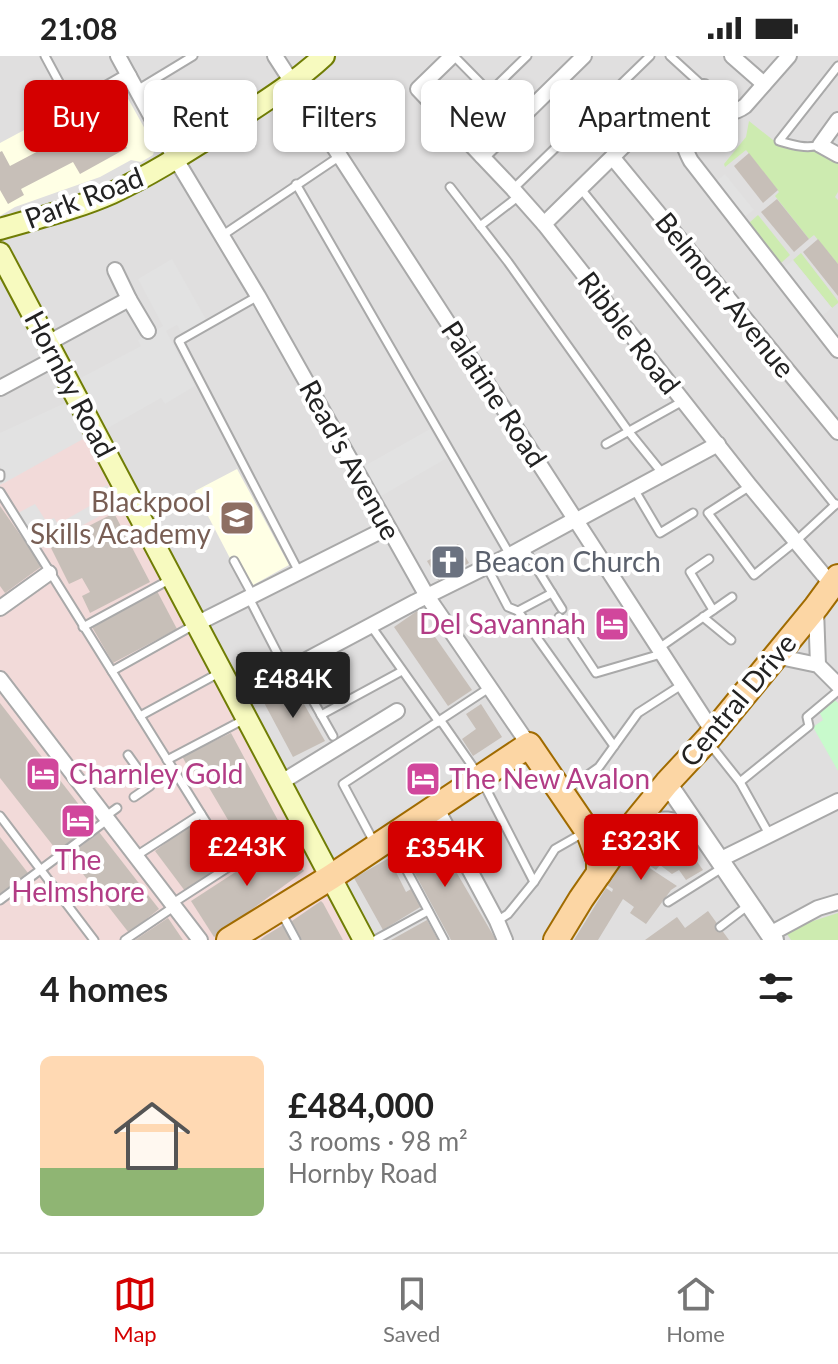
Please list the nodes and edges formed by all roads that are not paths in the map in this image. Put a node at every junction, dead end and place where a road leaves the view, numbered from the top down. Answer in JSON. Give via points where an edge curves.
{"nodes":[{"id":1,"x":45,"y":56,"type":"edge"},
{"id":2,"x":118,"y":56,"type":"edge"},
{"id":3,"x":193,"y":56,"type":"edge"},
{"id":4,"x":275,"y":56,"type":"edge"},
{"id":5,"x":324,"y":56,"type":"edge"},
{"id":6,"x":453,"y":56,"type":"edge"},
{"id":7,"x":527,"y":56,"type":"edge"},
{"id":8,"x":584,"y":56,"type":"edge"},
{"id":9,"x":650,"y":56,"type":"edge"},
{"id":10,"x":670,"y":56,"type":"edge"},
{"id":11,"x":732,"y":56,"type":"edge"},
{"id":12,"x":789,"y":56,"type":"edge"},
{"id":13,"x":838,"y":66,"type":"edge"},
{"id":14,"x":129,"y":76,"type":"junction"},
{"id":15,"x":58,"y":80,"type":"edge"},
{"id":16,"x":122,"y":80,"type":"edge"},
{"id":17,"x":290,"y":80,"type":"edge"},
{"id":18,"x":297,"y":80,"type":"edge"},
{"id":19,"x":478,"y":80,"type":"edge"},
{"id":20,"x":502,"y":80,"type":"edge"},
{"id":21,"x":696,"y":80,"type":"edge"},
{"id":22,"x":764,"y":84,"type":"junction"},
{"id":23,"x":136,"y":90,"type":"junction"},
{"id":24,"x":273,"y":97,"type":"edge"},
{"id":25,"x":534,"y":105,"type":"edge"},
{"id":26,"x":738,"y":111,"type":"edge"},
{"id":27,"x":838,"y":120,"type":"edge"},
{"id":28,"x":822,"y":142,"type":"junction"},
{"id":29,"x":337,"y":152,"type":"edge"},
{"id":30,"x":486,"y":152,"type":"edge"},
{"id":31,"x":838,"y":155,"type":"edge"},
{"id":32,"x":340,"y":156,"type":"junction"},
{"id":33,"x":482,"y":156,"type":"junction"},
{"id":34,"x":613,"y":158,"type":"junction"},
{"id":35,"x":175,"y":159,"type":"junction"},
{"id":36,"x":296,"y":184,"type":"junction"},
{"id":37,"x":450,"y":187,"type":"dead end"},
{"id":38,"x":581,"y":189,"type":"junction"},
{"id":39,"x":516,"y":192,"type":"junction"},
{"id":40,"x":544,"y":224,"type":"junction"},
{"id":41,"x":480,"y":226,"type":"junction"},
{"id":42,"x":0,"y":229,"type":"edge"},
{"id":43,"x":223,"y":235,"type":"junction"},
{"id":44,"x":0,"y":253,"type":"edge"},
{"id":45,"x":115,"y":270,"type":"dead end"},
{"id":46,"x":258,"y":296,"type":"junction"},
{"id":47,"x":129,"y":299,"type":"junction"},
{"id":48,"x":148,"y":331,"type":"dead end"},
{"id":49,"x":838,"y":350,"type":"edge"},
{"id":50,"x":52,"y":351,"type":"junction"},
{"id":51,"x":0,"y":388,"type":"edge"},
{"id":52,"x":683,"y":401,"type":"junction"},
{"id":53,"x":629,"y":432,"type":"junction"},
{"id":54,"x":838,"y":432,"type":"edge"},
{"id":55,"x":606,"y":444,"type":"dead end"},
{"id":56,"x":718,"y":444,"type":"junction"},
{"id":57,"x":663,"y":474,"type":"junction"},
{"id":58,"x":750,"y":486,"type":"junction"},
{"id":59,"x":634,"y":489,"type":"junction"},
{"id":60,"x":0,"y":492,"type":"edge"},
{"id":61,"x":837,"y":504,"type":"edge"},
{"id":62,"x":693,"y":513,"type":"dead end"},
{"id":63,"x":577,"y":520,"type":"junction"},
{"id":64,"x":387,"y":528,"type":"junction"},
{"id":65,"x":796,"y":541,"type":"junction"},
{"id":66,"x":517,"y":552,"type":"junction"},
{"id":67,"x":709,"y":559,"type":"dead end"},
{"id":68,"x":234,"y":561,"type":"dead end"},
{"id":69,"x":487,"y":567,"type":"junction"},
{"id":70,"x":299,"y":572,"type":"junction"},
{"id":71,"x":49,"y":573,"type":"junction"},
{"id":72,"x":172,"y":579,"type":"junction"},
{"id":73,"x":836,"y":581,"type":"edge"},
{"id":74,"x":552,"y":593,"type":"junction"},
{"id":75,"x":427,"y":596,"type":"junction"},
{"id":76,"x":251,"y":597,"type":"junction"},
{"id":77,"x":732,"y":597,"type":"dead end"},
{"id":78,"x":816,"y":607,"type":"junction"},
{"id":79,"x":0,"y":608,"type":"edge"},
{"id":80,"x":713,"y":610,"type":"junction"},
{"id":81,"x":518,"y":611,"type":"junction"},
{"id":82,"x":703,"y":617,"type":"junction"},
{"id":83,"x":196,"y":624,"type":"junction"},
{"id":84,"x":371,"y":626,"type":"junction"},
{"id":85,"x":83,"y":627,"type":"junction"},
{"id":86,"x":731,"y":640,"type":"dead end"},
{"id":87,"x":661,"y":651,"type":"junction"},
{"id":88,"x":775,"y":656,"type":"junction"},
{"id":89,"x":818,"y":665,"type":"junction"},
{"id":90,"x":290,"y":668,"type":"junction"},
{"id":91,"x":112,"y":671,"type":"junction"},
{"id":92,"x":221,"y":671,"type":"junction"},
{"id":93,"x":402,"y":671,"type":"junction"},
{"id":94,"x":0,"y":679,"type":"edge"},
{"id":95,"x":683,"y":684,"type":"junction"},
{"id":96,"x":838,"y":685,"type":"edge"},
{"id":97,"x":489,"y":688,"type":"junction"},
{"id":98,"x":838,"y":691,"type":"edge"},
{"id":99,"x":235,"y":698,"type":"junction"},
{"id":100,"x":397,"y":711,"type":"dead end"},
{"id":101,"x":321,"y":715,"type":"junction"},
{"id":102,"x":140,"y":716,"type":"junction"},
{"id":103,"x":246,"y":718,"type":"junction"},
{"id":104,"x":440,"y":721,"type":"junction"},
{"id":105,"x":333,"y":736,"type":"dead end"},
{"id":106,"x":710,"y":736,"type":"junction"},
{"id":107,"x":529,"y":745,"type":"junction"},
{"id":108,"x":614,"y":746,"type":"junction"},
{"id":109,"x":128,"y":755,"type":"dead end"},
{"id":110,"x":167,"y":760,"type":"junction"},
{"id":111,"x":480,"y":777,"type":"junction"},
{"id":112,"x":740,"y":782,"type":"junction"},
{"id":113,"x":280,"y":783,"type":"junction"},
{"id":114,"x":667,"y":783,"type":"junction"},
{"id":115,"x":562,"y":794,"type":"junction"},
{"id":116,"x":134,"y":797,"type":"dead end"},
{"id":117,"x":838,"y":801,"type":"edge"},
{"id":118,"x":436,"y":807,"type":"junction"},
{"id":119,"x":110,"y":814,"type":"junction"},
{"id":120,"x":201,"y":814,"type":"junction"},
{"id":121,"x":0,"y":816,"type":"edge"},
{"id":122,"x":300,"y":820,"type":"junction"},
{"id":123,"x":588,"y":832,"type":"junction"},
{"id":124,"x":627,"y":832,"type":"junction"},
{"id":125,"x":769,"y":834,"type":"junction"},
{"id":126,"x":702,"y":837,"type":"junction"},
{"id":127,"x":383,"y":842,"type":"junction"},
{"id":128,"x":136,"y":856,"type":"junction"},
{"id":129,"x":721,"y":864,"type":"junction"},
{"id":130,"x":233,"y":865,"type":"junction"},
{"id":131,"x":40,"y":869,"type":"junction"},
{"id":132,"x":599,"y":873,"type":"junction"},
{"id":133,"x":331,"y":877,"type":"junction"},
{"id":134,"x":534,"y":882,"type":"junction"},
{"id":135,"x":0,"y":900,"type":"edge"},
{"id":136,"x":668,"y":902,"type":"dead end"},
{"id":137,"x":838,"y":902,"type":"edge"},
{"id":138,"x":750,"y":904,"type":"junction"},
{"id":139,"x":174,"y":905,"type":"junction"},
{"id":140,"x":279,"y":910,"type":"junction"},
{"id":141,"x":428,"y":911,"type":"junction"},
{"id":142,"x":497,"y":921,"type":"junction"},
{"id":143,"x":720,"y":927,"type":"dead end"},
{"id":144,"x":236,"y":938,"type":"edge"},
{"id":145,"x":768,"y":938,"type":"edge"},
{"id":146,"x":94,"y":940,"type":"edge"},
{"id":147,"x":125,"y":940,"type":"edge"},
{"id":148,"x":200,"y":940,"type":"edge"},
{"id":149,"x":296,"y":940,"type":"edge"},
{"id":150,"x":364,"y":940,"type":"edge"},
{"id":151,"x":375,"y":940,"type":"edge"},
{"id":152,"x":444,"y":940,"type":"edge"},
{"id":153,"x":505,"y":940,"type":"edge"},
{"id":154,"x":556,"y":940,"type":"edge"}],
"edges":[{"from":1,"to":15,"type":"lane"},
{"from":2,"to":14,"type":"street","name":"Read's Avenue"},
{"from":3,"to":23,"type":"lane"},
{"from":4,"to":17,"type":"street","name":"Palatine Road"},
{"from":5,"to":18,"type":"main road","name":"Park Road"},
{"from":6,"to":19,"type":"lane"},
{"from":6,"to":33,"type":"street","name":"Ribble Road","via":[[418,89]]},
{"from":7,"to":20,"type":"lane"},
{"from":8,"to":25,"type":"street"},
{"from":9,"to":39,"type":"lane"},
{"from":10,"to":21,"type":"lane"},
{"from":11,"to":22,"type":"street"},
{"from":12,"to":22,"type":"street"},
{"from":13,"to":28,"type":"lane","via":[[779,141],[811,148]]},
{"from":14,"to":16,"type":"street"},
{"from":14,"to":23,"type":"street","name":"Read's Avenue"},
{"from":22,"to":26,"type":"street"},
{"from":23,"to":35,"type":"street","name":"Read's Avenue"},
{"from":24,"to":35,"type":"main road","name":"Park Road"},
{"from":27,"to":28,"type":"street"},
{"from":28,"to":31,"type":"street"},
{"from":29,"to":32,"type":"street","name":"Palatine Road"},
{"from":30,"to":33,"type":"street"},
{"from":32,"to":36,"type":"lane"},
{"from":32,"to":63,"type":"street","name":"Palatine Road"},
{"from":33,"to":39,"type":"street","name":"Ribble Road"},
{"from":34,"to":38,"type":"street"},
{"from":34,"to":49,"type":"street","via":[[645,125],[666,119],[676,126],[691,161]]},
{"from":34,"to":54,"type":"street","name":"Belmont Avenue"},
{"from":35,"to":42,"type":"main road","name":"Park Road","via":[[96,199]]},
{"from":35,"to":43,"type":"street","name":"Read's Avenue"},
{"from":36,"to":43,"type":"lane"},
{"from":36,"to":66,"type":"lane"},
{"from":37,"to":41,"type":"lane"},
{"from":38,"to":40,"type":"street"},
{"from":38,"to":61,"type":"lane"},
{"from":39,"to":40,"type":"street","name":"Ribble Road"},
{"from":39,"to":41,"type":"lane"},
{"from":40,"to":52,"type":"street","name":"Ribble Road"},
{"from":41,"to":53,"type":"lane"},
{"from":43,"to":46,"type":"street","name":"Read's Avenue"},
{"from":44,"to":50,"type":"main road","name":"Hornby Road"},
{"from":45,"to":47,"type":"street"},
{"from":46,"to":64,"type":"street","name":"Read's Avenue"},
{"from":46,"to":70,"type":"lane","via":[[179,341]]},
{"from":47,"to":48,"type":"street"},
{"from":47,"to":50,"type":"street"},
{"from":50,"to":51,"type":"street"},
{"from":50,"to":72,"type":"main road","name":"Hornby Road"},
{"from":52,"to":53,"type":"lane"},
{"from":52,"to":56,"type":"street","name":"Ribble Road"},
{"from":53,"to":55,"type":"lane"},
{"from":53,"to":57,"type":"lane"},
{"from":56,"to":57,"type":"street"},
{"from":56,"to":58,"type":"street","name":"Ribble Road"},
{"from":57,"to":59,"type":"street"},
{"from":58,"to":65,"type":"street","name":"Ribble Road"},
{"from":58,"to":65,"type":"lane","via":[[708,513],[754,575]]},
{"from":59,"to":62,"type":"lane","via":[[660,533]]},
{"from":59,"to":63,"type":"street"},
{"from":60,"to":71,"type":"lane"},
{"from":61,"to":65,"type":"lane"},
{"from":63,"to":66,"type":"street"},
{"from":63,"to":87,"type":"street","name":"Palatine Road"},
{"from":64,"to":70,"type":"street"},
{"from":64,"to":75,"type":"street","name":"Read's Avenue"},
{"from":65,"to":73,"type":"street","name":"Ribble Road"},
{"from":66,"to":69,"type":"street"},
{"from":66,"to":74,"type":"lane"},
{"from":67,"to":80,"type":"lane","via":[[690,572]]},
{"from":68,"to":76,"type":"lane"},
{"from":69,"to":75,"type":"street"},
{"from":69,"to":81,"type":"lane","via":[[508,607]]},
{"from":70,"to":76,"type":"street"},
{"from":71,"to":79,"type":"street"},
{"from":71,"to":85,"type":"lane"},
{"from":72,"to":83,"type":"main road","name":"Hornby Road"},
{"from":72,"to":85,"type":"lane"},
{"from":73,"to":78,"type":"main road","name":"Central Drive"},
{"from":74,"to":81,"type":"lane"},
{"from":74,"to":87,"type":"lane","via":[[596,673]]},
{"from":75,"to":84,"type":"street"},
{"from":75,"to":97,"type":"street","name":"Read's Avenue"},
{"from":76,"to":83,"type":"street"},
{"from":76,"to":90,"type":"lane"},
{"from":77,"to":80,"type":"lane"},
{"from":78,"to":88,"type":"main road","name":"Central Drive"},
{"from":78,"to":89,"type":"street"},
{"from":80,"to":82,"type":"lane"},
{"from":81,"to":108,"type":"lane"},
{"from":82,"to":86,"type":"lane"},
{"from":82,"to":87,"type":"lane"},
{"from":83,"to":91,"type":"lane"},
{"from":83,"to":92,"type":"main road","name":"Hornby Road"},
{"from":84,"to":90,"type":"street"},
{"from":84,"to":93,"type":"lane"},
{"from":85,"to":91,"type":"lane"},
{"from":87,"to":95,"type":"street","name":"Palatine Road"},
{"from":88,"to":89,"type":"street"},
{"from":88,"to":106,"type":"main road","name":"Central Drive"},
{"from":89,"to":96,"type":"street"},
{"from":90,"to":99,"type":"street"},
{"from":90,"to":101,"type":"lane"},
{"from":91,"to":102,"type":"lane"},
{"from":92,"to":99,"type":"main road","name":"Hornby Road"},
{"from":92,"to":102,"type":"lane"},
{"from":93,"to":101,"type":"lane"},
{"from":93,"to":104,"type":"lane"},
{"from":94,"to":119,"type":"street"},
{"from":95,"to":106,"type":"street","name":"Palatine Road"},
{"from":95,"to":108,"type":"lane","via":[[638,713]]},
{"from":97,"to":104,"type":"lane"},
{"from":97,"to":107,"type":"street","name":"Read's Avenue"},
{"from":98,"to":112,"type":"lane","via":[[807,717],[809,726]]},
{"from":99,"to":103,"type":"main road","name":"Hornby Road"},
{"from":100,"to":113,"type":"street"},
{"from":101,"to":105,"type":"lane"},
{"from":102,"to":110,"type":"lane"},
{"from":103,"to":110,"type":"lane"},
{"from":103,"to":113,"type":"main road","name":"Hornby Road"},
{"from":104,"to":111,"type":"lane"},
{"from":104,"to":127,"type":"lane","via":[[343,784]]},
{"from":106,"to":112,"type":"lane"},
{"from":106,"to":114,"type":"main road","name":"Central Drive"},
{"from":107,"to":111,"type":"main road"},
{"from":107,"to":115,"type":"main road","name":"Read's Avenue"},
{"from":108,"to":115,"type":"lane","via":[[599,767]]},
{"from":109,"to":116,"type":"lane","via":[[150,786]]},
{"from":110,"to":120,"type":"lane"},
{"from":111,"to":118,"type":"main road"},
{"from":111,"to":134,"type":"lane"},
{"from":112,"to":125,"type":"lane"},
{"from":113,"to":122,"type":"main road","name":"Hornby Road"},
{"from":114,"to":124,"type":"main road","name":"Central Drive"},
{"from":114,"to":126,"type":"street"},
{"from":115,"to":123,"type":"main road","name":"Read's Avenue"},
{"from":117,"to":125,"type":"street"},
{"from":118,"to":127,"type":"main road"},
{"from":118,"to":142,"type":"street"},
{"from":119,"to":128,"type":"street"},
{"from":119,"to":131,"type":"lane"},
{"from":120,"to":128,"type":"lane"},
{"from":120,"to":130,"type":"lane"},
{"from":121,"to":131,"type":"lane"},
{"from":122,"to":130,"type":"lane"},
{"from":122,"to":133,"type":"main road","name":"Hornby Road"},
{"from":123,"to":124,"type":"main road","via":[[601,837]]},
{"from":123,"to":132,"type":"main road","name":"Read's Avenue"},
{"from":123,"to":134,"type":"lane","via":[[555,849]]},
{"from":124,"to":126,"type":"street","via":[[649,823],[677,821]]},
{"from":124,"to":132,"type":"main road","name":"Central Drive"},
{"from":125,"to":129,"type":"street"},
{"from":126,"to":129,"type":"street"},
{"from":127,"to":133,"type":"main road"},
{"from":127,"to":141,"type":"lane"},
{"from":128,"to":139,"type":"street"},
{"from":129,"to":136,"type":"lane"},
{"from":129,"to":138,"type":"street"},
{"from":130,"to":139,"type":"lane"},
{"from":131,"to":135,"type":"lane"},
{"from":131,"to":146,"type":"lane"},
{"from":132,"to":154,"type":"main road","name":"Central Drive"},
{"from":133,"to":140,"type":"main road"},
{"from":133,"to":150,"type":"main road","name":"Hornby Road"},
{"from":134,"to":142,"type":"lane"},
{"from":137,"to":145,"type":"street"},
{"from":138,"to":143,"type":"lane"},
{"from":138,"to":145,"type":"street"},
{"from":139,"to":147,"type":"lane"},
{"from":139,"to":148,"type":"street"},
{"from":140,"to":144,"type":"main road"},
{"from":140,"to":149,"type":"lane"},
{"from":141,"to":151,"type":"lane"},
{"from":141,"to":152,"type":"lane"},
{"from":142,"to":153,"type":"street"}]}
